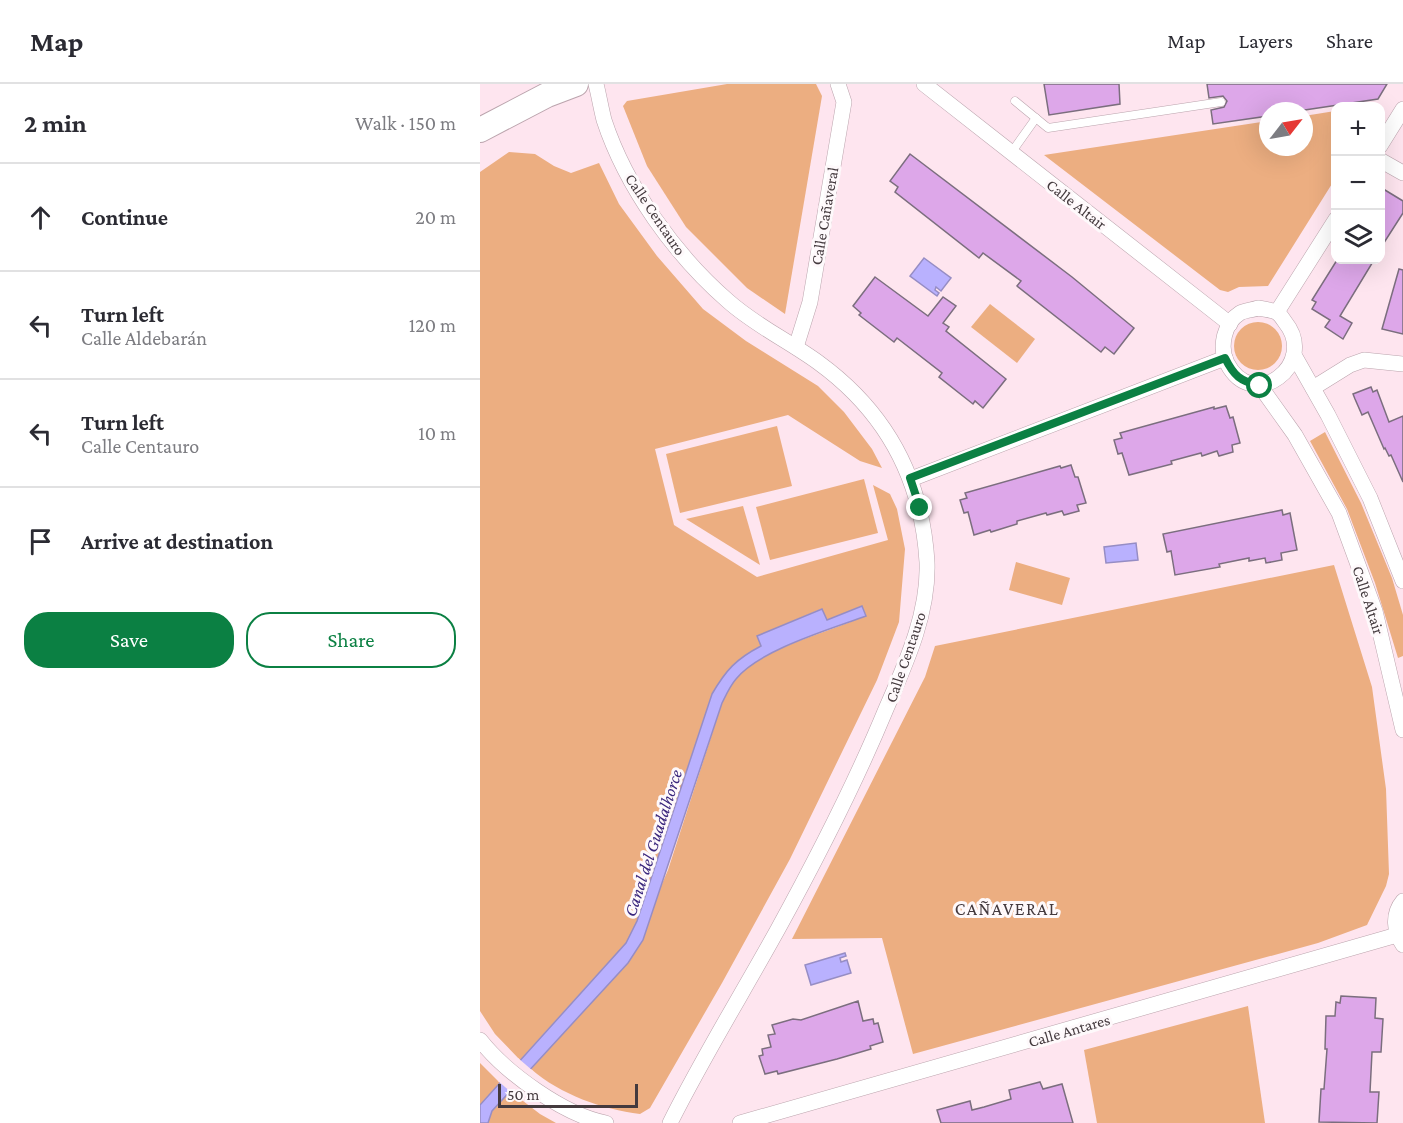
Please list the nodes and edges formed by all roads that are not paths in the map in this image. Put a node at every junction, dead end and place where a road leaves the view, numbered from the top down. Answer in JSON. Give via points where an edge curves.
{"nodes":[{"id":1,"x":576,"y":84,"type":"edge"},
{"id":2,"x":596,"y":84,"type":"edge"},
{"id":3,"x":838,"y":84,"type":"edge"},
{"id":4,"x":924,"y":84,"type":"edge"},
{"id":5,"x":1015,"y":101,"type":"dead end"},
{"id":6,"x":1221,"y":102,"type":"dead end"},
{"id":7,"x":1403,"y":109,"type":"edge"},
{"id":8,"x":1036,"y":118,"type":"junction"},
{"id":9,"x":480,"y":130,"type":"edge"},
{"id":10,"x":1385,"y":138,"type":"edge"},
{"id":11,"x":1011,"y":153,"type":"junction"},
{"id":12,"x":1385,"y":163,"type":"edge"},
{"id":13,"x":1403,"y":173,"type":"edge"},
{"id":14,"x":1331,"y":225,"type":"edge"},
{"id":15,"x":1277,"y":312,"type":"junction"},
{"id":16,"x":1230,"y":324,"type":"junction"},
{"id":17,"x":796,"y":347,"type":"junction"},
{"id":18,"x":1294,"y":355,"type":"junction"},
{"id":19,"x":1225,"y":358,"type":"junction"},
{"id":20,"x":1403,"y":364,"type":"edge"},
{"id":21,"x":1260,"y":386,"type":"junction"},
{"id":22,"x":1313,"y":388,"type":"junction"},
{"id":23,"x":910,"y":478,"type":"junction"},
{"id":24,"x":1396,"y":542,"type":"edge"},
{"id":25,"x":1403,"y":581,"type":"edge"},
{"id":26,"x":1403,"y":730,"type":"edge"},
{"id":27,"x":1403,"y":901,"type":"edge"},
{"id":28,"x":1400,"y":940,"type":"edge"},
{"id":29,"x":480,"y":1040,"type":"edge"},
{"id":30,"x":606,"y":1123,"type":"edge"},
{"id":31,"x":670,"y":1123,"type":"edge"},
{"id":32,"x":740,"y":1123,"type":"edge"}],
"edges":[{"from":1,"to":9,"type":"main road"},
{"from":2,"to":17,"type":"street","name":"Calle Centauro","via":[[604,121],[630,180],[674,247],[728,301]]},
{"from":3,"to":17,"type":"street","name":"Calle Cañaveral","via":[[844,102],[810,302]]},
{"from":4,"to":11,"type":"street","name":"Calle Altair"},
{"from":5,"to":8,"type":"lane"},
{"from":6,"to":8,"type":"lane","via":[[1048,128]]},
{"from":7,"to":10,"type":"street"},
{"from":8,"to":11,"type":"lane"},
{"from":11,"to":16,"type":"street","name":"Calle Altair"},
{"from":12,"to":13,"type":"street"},
{"from":14,"to":15,"type":"street"},
{"from":15,"to":16,"type":"street","via":[[1258,308],[1241,313]]},
{"from":15,"to":18,"type":"street","via":[[1289,327]]},
{"from":16,"to":19,"type":"street","via":[[1223,337]]},
{"from":17,"to":23,"type":"street","name":"Calle Centauro","via":[[857,394],[883,428]]},
{"from":18,"to":21,"type":"street","via":[[1289,368],[1276,380]]},
{"from":18,"to":22,"type":"street"},
{"from":19,"to":21,"type":"street","via":[[1233,374]]},
{"from":19,"to":23,"type":"street"},
{"from":20,"to":22,"type":"street","via":[[1364,360]]},
{"from":21,"to":26,"type":"street","name":"Calle Altair","via":[[1339,513],[1375,611]]},
{"from":22,"to":24,"type":"street"},
{"from":23,"to":31,"type":"street","name":"Calle Centauro","via":[[920,508],[927,564],[922,616],[904,668],[858,774]]},
{"from":24,"to":25,"type":"street"},
{"from":27,"to":28,"type":"street","via":[[1395,919]]},
{"from":28,"to":32,"type":"street","name":"Calle Antares"},
{"from":29,"to":30,"type":"street","via":[[528,1084],[573,1113]]}]}
